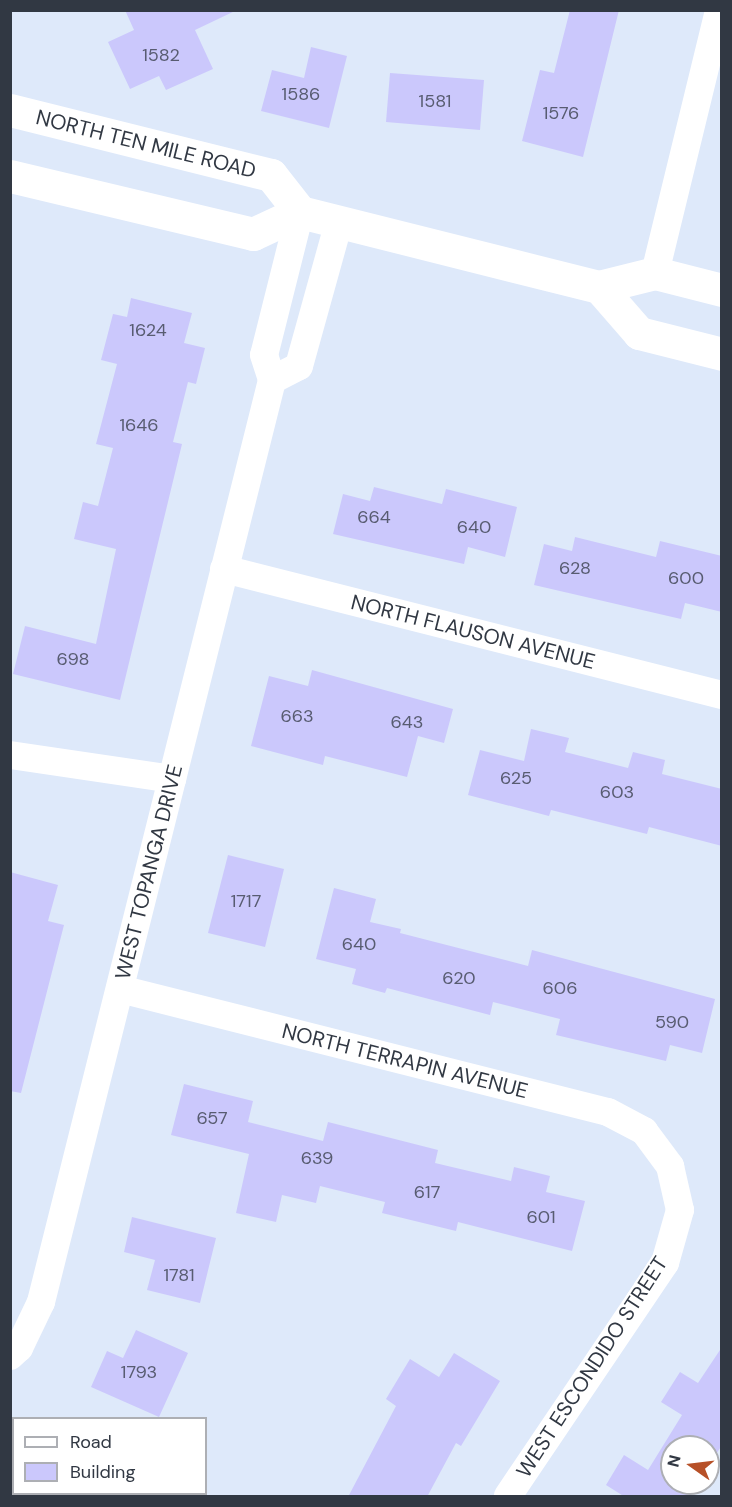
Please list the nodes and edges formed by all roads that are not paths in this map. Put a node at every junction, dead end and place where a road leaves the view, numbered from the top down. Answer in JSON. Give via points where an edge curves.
{"nodes":[{"id":1,"x":719,"y":10,"type":"edge"},
{"id":2,"x":10,"y":110,"type":"edge"},
{"id":3,"x":10,"y":176,"type":"edge"},
{"id":4,"x":300,"y":212,"type":"junction"},
{"id":5,"x":339,"y":222,"type":"junction"},
{"id":6,"x":654,"y":273,"type":"junction"},
{"id":7,"x":598,"y":287,"type":"junction"},
{"id":8,"x":722,"y":290,"type":"edge"},
{"id":9,"x":722,"y":354,"type":"edge"},
{"id":10,"x":272,"y":380,"type":"junction"},
{"id":11,"x":224,"y":569,"type":"junction"},
{"id":12,"x":722,"y":695,"type":"edge"},
{"id":13,"x":10,"y":755,"type":"edge"},
{"id":14,"x":172,"y":779,"type":"junction"},
{"id":15,"x":120,"y":989,"type":"junction"},
{"id":16,"x":670,"y":1166,"type":"joint"},
{"id":17,"x":10,"y":1356,"type":"edge"},
{"id":18,"x":508,"y":1497,"type":"edge"}],
"edges":[{"from":1,"to":6,"type":"street"},
{"from":2,"to":4,"type":"main road","name":"NORTH TEN MILE ROAD","via":[[271,175]]},
{"from":3,"to":4,"type":"main road","via":[[254,234]]},
{"from":4,"to":5,"type":"main road"},
{"from":4,"to":10,"type":"street","name":"WEST TOPANGA DRIVE","via":[[264,355]]},
{"from":5,"to":7,"type":"main road"},
{"from":5,"to":10,"type":"street","via":[[299,366]]},
{"from":6,"to":7,"type":"main road"},
{"from":6,"to":8,"type":"main road"},
{"from":7,"to":9,"type":"main road","via":[[639,333]]},
{"from":10,"to":11,"type":"street","name":"WEST TOPANGA DRIVE"},
{"from":11,"to":12,"type":"street","name":"NORTH FLAUSON AVENUE"},
{"from":11,"to":14,"type":"street","name":"WEST TOPANGA DRIVE"},
{"from":13,"to":14,"type":"street"},
{"from":14,"to":15,"type":"street","name":"WEST TOPANGA DRIVE"},
{"from":15,"to":16,"type":"street","name":"NORTH TERRAPIN AVENUE","via":[[608,1112],[644,1131]]},
{"from":15,"to":17,"type":"street","name":"WEST TOPANGA DRIVE","via":[[41,1302],[19,1348]]},
{"from":16,"to":18,"type":"street","name":"WEST ESCONDIDO STREET","via":[[680,1210],[665,1263]]}]}
